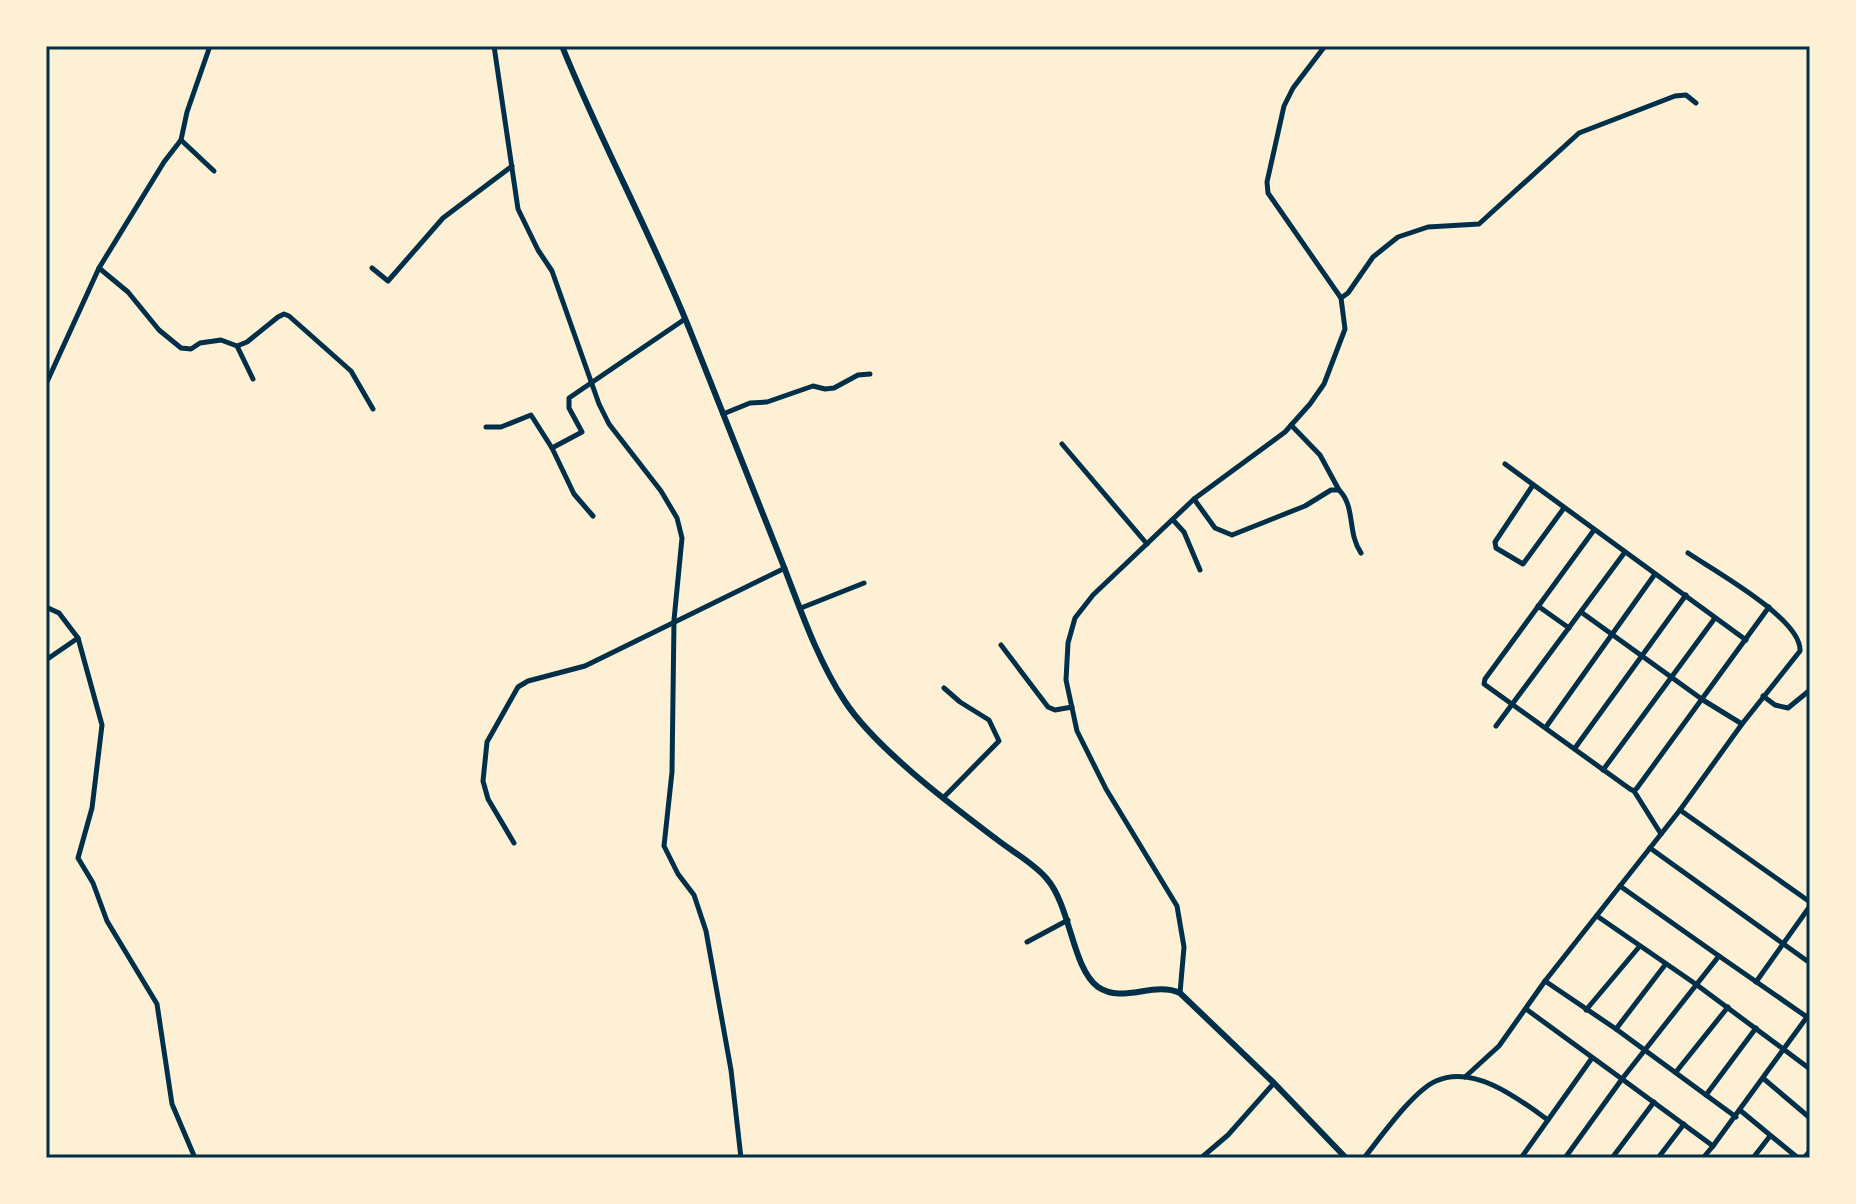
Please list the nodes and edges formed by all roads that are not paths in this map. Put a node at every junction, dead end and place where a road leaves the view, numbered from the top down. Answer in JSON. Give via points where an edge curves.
{"nodes":[{"id":1,"x":210,"y":46,"type":"edge"},
{"id":2,"x":494,"y":46,"type":"edge"},
{"id":3,"x":562,"y":46,"type":"edge"},
{"id":4,"x":1325,"y":46,"type":"edge"},
{"id":5,"x":1696,"y":103,"type":"dead end"},
{"id":6,"x":181,"y":140,"type":"junction"},
{"id":7,"x":512,"y":166,"type":"junction"},
{"id":8,"x":214,"y":171,"type":"dead end"},
{"id":9,"x":99,"y":268,"type":"junction"},
{"id":10,"x":372,"y":268,"type":"dead end"},
{"id":11,"x":1341,"y":298,"type":"junction"},
{"id":12,"x":685,"y":319,"type":"junction"},
{"id":13,"x":237,"y":346,"type":"junction"},
{"id":14,"x":870,"y":374,"type":"dead end"},
{"id":15,"x":253,"y":379,"type":"dead end"},
{"id":16,"x":591,"y":381,"type":"junction"},
{"id":17,"x":46,"y":384,"type":"edge"},
{"id":18,"x":373,"y":409,"type":"dead end"},
{"id":19,"x":723,"y":414,"type":"junction"},
{"id":20,"x":1291,"y":425,"type":"junction"},
{"id":21,"x":486,"y":427,"type":"dead end"},
{"id":22,"x":1062,"y":444,"type":"dead end"},
{"id":23,"x":552,"y":448,"type":"junction"},
{"id":24,"x":1505,"y":464,"type":"dead end"},
{"id":25,"x":1533,"y":485,"type":"junction"},
{"id":26,"x":1339,"y":490,"type":"junction"},
{"id":27,"x":1194,"y":499,"type":"junction"},
{"id":28,"x":1564,"y":508,"type":"junction"},
{"id":29,"x":593,"y":516,"type":"dead end"},
{"id":30,"x":1173,"y":520,"type":"junction"},
{"id":31,"x":1594,"y":530,"type":"junction"},
{"id":32,"x":1147,"y":544,"type":"junction"},
{"id":33,"x":1625,"y":552,"type":"junction"},
{"id":34,"x":1361,"y":553,"type":"dead end"},
{"id":35,"x":1688,"y":553,"type":"dead end"},
{"id":36,"x":785,"y":568,"type":"junction"},
{"id":37,"x":1200,"y":570,"type":"dead end"},
{"id":38,"x":1655,"y":574,"type":"junction"},
{"id":39,"x":864,"y":583,"type":"dead end"},
{"id":40,"x":1686,"y":595,"type":"junction"},
{"id":41,"x":1538,"y":606,"type":"junction"},
{"id":42,"x":46,"y":607,"type":"edge"},
{"id":43,"x":1769,"y":607,"type":"junction"},
{"id":44,"x":801,"y":608,"type":"junction"},
{"id":45,"x":1581,"y":612,"type":"junction"},
{"id":46,"x":1715,"y":618,"type":"junction"},
{"id":47,"x":674,"y":620,"type":"junction"},
{"id":48,"x":1569,"y":628,"type":"junction"},
{"id":49,"x":1612,"y":633,"type":"junction"},
{"id":50,"x":78,"y":638,"type":"junction"},
{"id":51,"x":1746,"y":640,"type":"junction"},
{"id":52,"x":1001,"y":645,"type":"dead end"},
{"id":53,"x":1642,"y":656,"type":"junction"},
{"id":54,"x":46,"y":660,"type":"edge"},
{"id":55,"x":1672,"y":677,"type":"junction"},
{"id":56,"x":944,"y":688,"type":"dead end"},
{"id":57,"x":1810,"y":690,"type":"edge"},
{"id":58,"x":1763,"y":696,"type":"junction"},
{"id":59,"x":1703,"y":700,"type":"junction"},
{"id":60,"x":1513,"y":704,"type":"junction"},
{"id":61,"x":1072,"y":707,"type":"junction"},
{"id":62,"x":1742,"y":724,"type":"junction"},
{"id":63,"x":1496,"y":726,"type":"dead end"},
{"id":64,"x":1546,"y":727,"type":"junction"},
{"id":65,"x":1575,"y":748,"type":"junction"},
{"id":66,"x":1603,"y":770,"type":"junction"},
{"id":67,"x":1634,"y":791,"type":"junction"},
{"id":68,"x":947,"y":794,"type":"junction"},
{"id":69,"x":1680,"y":810,"type":"junction"},
{"id":70,"x":1661,"y":834,"type":"junction"},
{"id":71,"x":514,"y":843,"type":"dead end"},
{"id":72,"x":1650,"y":848,"type":"junction"},
{"id":73,"x":1620,"y":886,"type":"junction"},
{"id":74,"x":1810,"y":904,"type":"edge"},
{"id":75,"x":1597,"y":916,"type":"junction"},
{"id":76,"x":1068,"y":920,"type":"junction"},
{"id":77,"x":1027,"y":942,"type":"dead end"},
{"id":78,"x":1782,"y":944,"type":"junction"},
{"id":79,"x":1639,"y":947,"type":"junction"},
{"id":80,"x":1719,"y":956,"type":"junction"},
{"id":81,"x":1810,"y":963,"type":"edge"},
{"id":82,"x":1665,"y":965,"type":"junction"},
{"id":83,"x":1545,"y":981,"type":"junction"},
{"id":84,"x":1756,"y":982,"type":"junction"},
{"id":85,"x":1697,"y":985,"type":"junction"},
{"id":86,"x":1180,"y":993,"type":"junction"},
{"id":87,"x":1728,"y":1007,"type":"junction"},
{"id":88,"x":1526,"y":1009,"type":"junction"},
{"id":89,"x":1586,"y":1010,"type":"junction"},
{"id":90,"x":1809,"y":1017,"type":"edge"},
{"id":91,"x":1756,"y":1028,"type":"junction"},
{"id":92,"x":1616,"y":1029,"type":"junction"},
{"id":93,"x":1785,"y":1049,"type":"junction"},
{"id":94,"x":1646,"y":1050,"type":"junction"},
{"id":95,"x":1593,"y":1058,"type":"junction"},
{"id":96,"x":1810,"y":1069,"type":"edge"},
{"id":97,"x":1675,"y":1072,"type":"junction"},
{"id":98,"x":1465,"y":1077,"type":"junction"},
{"id":99,"x":1622,"y":1079,"type":"junction"},
{"id":100,"x":1764,"y":1079,"type":"junction"},
{"id":101,"x":1274,"y":1083,"type":"junction"},
{"id":102,"x":1706,"y":1095,"type":"junction"},
{"id":103,"x":1654,"y":1102,"type":"junction"},
{"id":104,"x":1741,"y":1111,"type":"junction"},
{"id":105,"x":1736,"y":1117,"type":"junction"},
{"id":106,"x":1810,"y":1118,"type":"edge"},
{"id":107,"x":1548,"y":1120,"type":"junction"},
{"id":108,"x":1684,"y":1124,"type":"junction"},
{"id":109,"x":1770,"y":1136,"type":"junction"},
{"id":110,"x":1713,"y":1146,"type":"junction"},
{"id":111,"x":1810,"y":1151,"type":"edge"},
{"id":112,"x":195,"y":1158,"type":"edge"},
{"id":113,"x":741,"y":1158,"type":"edge"},
{"id":114,"x":1201,"y":1158,"type":"edge"},
{"id":115,"x":1346,"y":1158,"type":"edge"},
{"id":116,"x":1364,"y":1158,"type":"edge"},
{"id":117,"x":1521,"y":1158,"type":"edge"},
{"id":118,"x":1565,"y":1158,"type":"edge"},
{"id":119,"x":1612,"y":1158,"type":"edge"},
{"id":120,"x":1658,"y":1158,"type":"edge"},
{"id":121,"x":1703,"y":1158,"type":"edge"},
{"id":122,"x":1753,"y":1158,"type":"edge"},
{"id":123,"x":1798,"y":1158,"type":"edge"},
{"id":124,"x":1804,"y":1158,"type":"edge"}],
"edges":[{"from":1,"to":6,"type":"street"},
{"from":2,"to":7,"type":"street"},
{"from":3,"to":12,"type":"street"},
{"from":4,"to":11,"type":"street","via":[[1284,106],[1267,188]]},
{"from":5,"to":11,"type":"street","via":[[1686,95],[1675,96],[1584,130],[1479,224],[1415,229],[1383,247]]},
{"from":6,"to":8,"type":"street"},
{"from":6,"to":9,"type":"street"},
{"from":7,"to":10,"type":"street","via":[[443,218],[388,281]]},
{"from":7,"to":16,"type":"street","via":[[518,209],[552,271]]},
{"from":9,"to":13,"type":"street","via":[[181,348],[221,340]]},
{"from":9,"to":17,"type":"street"},
{"from":11,"to":20,"type":"street","via":[[1345,329],[1324,384]]},
{"from":12,"to":16,"type":"street"},
{"from":12,"to":19,"type":"street"},
{"from":13,"to":15,"type":"street"},
{"from":13,"to":18,"type":"street","via":[[278,317],[289,316],[351,371]]},
{"from":14,"to":19,"type":"street","via":[[834,388],[813,386]]},
{"from":16,"to":23,"type":"street","via":[[568,402],[582,432]]},
{"from":16,"to":47,"type":"street","via":[[609,424],[677,518],[682,538]]},
{"from":19,"to":36,"type":"street"},
{"from":20,"to":26,"type":"street","via":[[1325,462]]},
{"from":20,"to":27,"type":"street"},
{"from":21,"to":23,"type":"street","via":[[531,415]]},
{"from":22,"to":32,"type":"street"},
{"from":23,"to":29,"type":"street","via":[[574,494]]},
{"from":24,"to":25,"type":"street"},
{"from":25,"to":28,"type":"street"},
{"from":25,"to":28,"type":"street","via":[[1496,548],[1523,564]]},
{"from":26,"to":27,"type":"street","via":[[1232,535],[1215,528]]},
{"from":26,"to":34,"type":"street","via":[[1348,499],[1353,539]]},
{"from":27,"to":30,"type":"street"},
{"from":28,"to":31,"type":"street"},
{"from":30,"to":32,"type":"street"},
{"from":30,"to":37,"type":"street"},
{"from":31,"to":33,"type":"street"},
{"from":31,"to":41,"type":"street"},
{"from":32,"to":61,"type":"street","via":[[1075,618],[1066,680]]},
{"from":33,"to":38,"type":"street"},
{"from":33,"to":45,"type":"street"},
{"from":35,"to":43,"type":"street"},
{"from":36,"to":44,"type":"street"},
{"from":36,"to":47,"type":"street"},
{"from":38,"to":40,"type":"street"},
{"from":38,"to":49,"type":"street"},
{"from":39,"to":44,"type":"street"},
{"from":40,"to":46,"type":"street"},
{"from":40,"to":53,"type":"street"},
{"from":41,"to":48,"type":"street"},
{"from":41,"to":60,"type":"street","via":[[1485,679],[1484,684]]},
{"from":42,"to":50,"type":"street","via":[[59,613]]},
{"from":43,"to":51,"type":"street"},
{"from":43,"to":58,"type":"street","via":[[1798,637],[1800,651]]},
{"from":44,"to":68,"type":"street","via":[[844,701],[875,736]]},
{"from":45,"to":48,"type":"street"},
{"from":45,"to":49,"type":"street"},
{"from":46,"to":51,"type":"street"},
{"from":46,"to":55,"type":"street"},
{"from":47,"to":71,"type":"street","via":[[585,666],[528,681],[514,692],[487,742],[483,781]]},
{"from":47,"to":113,"type":"street","via":[[672,772],[664,846],[694,895],[706,931]]},
{"from":48,"to":60,"type":"street"},
{"from":49,"to":53,"type":"street"},
{"from":49,"to":64,"type":"street"},
{"from":50,"to":54,"type":"street"},
{"from":50,"to":112,"type":"street","via":[[102,725],[92,808],[78,858],[107,921],[157,1004],[172,1104]]},
{"from":51,"to":59,"type":"street"},
{"from":52,"to":61,"type":"street","via":[[1048,707]]},
{"from":53,"to":55,"type":"street"},
{"from":53,"to":65,"type":"street"},
{"from":55,"to":59,"type":"street"},
{"from":55,"to":66,"type":"street"},
{"from":56,"to":68,"type":"street","via":[[989,720],[999,741]]},
{"from":57,"to":58,"type":"street","via":[[1788,708]]},
{"from":58,"to":62,"type":"street"},
{"from":59,"to":62,"type":"street"},
{"from":59,"to":67,"type":"street"},
{"from":60,"to":63,"type":"street"},
{"from":60,"to":64,"type":"street"},
{"from":61,"to":86,"type":"street","via":[[1077,731],[1106,789],[1177,906],[1184,947]]},
{"from":62,"to":69,"type":"street"},
{"from":64,"to":65,"type":"street"},
{"from":65,"to":66,"type":"street"},
{"from":66,"to":67,"type":"street"},
{"from":67,"to":70,"type":"street"},
{"from":68,"to":76,"type":"street","via":[[1046,877]]},
{"from":69,"to":70,"type":"street"},
{"from":69,"to":74,"type":"street"},
{"from":70,"to":72,"type":"street"},
{"from":72,"to":73,"type":"street"},
{"from":72,"to":78,"type":"street"},
{"from":73,"to":75,"type":"street"},
{"from":73,"to":80,"type":"street"},
{"from":74,"to":78,"type":"street"},
{"from":75,"to":79,"type":"street"},
{"from":75,"to":83,"type":"street"},
{"from":76,"to":77,"type":"street"},
{"from":76,"to":86,"type":"street","via":[[1082,962],[1096,985],[1108,993],[1160,988]]},
{"from":78,"to":81,"type":"street"},
{"from":78,"to":84,"type":"street"},
{"from":79,"to":82,"type":"street"},
{"from":79,"to":89,"type":"street"},
{"from":80,"to":84,"type":"street"},
{"from":80,"to":85,"type":"street"},
{"from":82,"to":85,"type":"street"},
{"from":82,"to":92,"type":"street"},
{"from":83,"to":88,"type":"street"},
{"from":83,"to":89,"type":"street"},
{"from":84,"to":90,"type":"street"},
{"from":85,"to":87,"type":"street"},
{"from":85,"to":94,"type":"street"},
{"from":86,"to":101,"type":"street"},
{"from":87,"to":91,"type":"street"},
{"from":87,"to":97,"type":"street"},
{"from":88,"to":95,"type":"street"},
{"from":88,"to":98,"type":"street","via":[[1499,1046]]},
{"from":89,"to":92,"type":"street"},
{"from":90,"to":93,"type":"street"},
{"from":91,"to":93,"type":"street"},
{"from":91,"to":102,"type":"street"},
{"from":92,"to":94,"type":"street"},
{"from":93,"to":96,"type":"street"},
{"from":93,"to":100,"type":"street"},
{"from":94,"to":97,"type":"street"},
{"from":94,"to":99,"type":"street"},
{"from":95,"to":99,"type":"street"},
{"from":95,"to":107,"type":"street"},
{"from":97,"to":102,"type":"street"},
{"from":98,"to":107,"type":"street","via":[[1501,1089]]},
{"from":98,"to":116,"type":"street","via":[[1432,1082]]},
{"from":99,"to":103,"type":"street"},
{"from":99,"to":118,"type":"street"},
{"from":100,"to":104,"type":"street"},
{"from":100,"to":106,"type":"street"},
{"from":101,"to":114,"type":"street"},
{"from":101,"to":115,"type":"street"},
{"from":102,"to":105,"type":"street"},
{"from":103,"to":108,"type":"street"},
{"from":103,"to":119,"type":"street"},
{"from":104,"to":105,"type":"street"},
{"from":104,"to":109,"type":"street"},
{"from":105,"to":110,"type":"street"},
{"from":107,"to":117,"type":"street"},
{"from":108,"to":110,"type":"street"},
{"from":108,"to":120,"type":"street"},
{"from":109,"to":122,"type":"street"},
{"from":109,"to":123,"type":"street"},
{"from":110,"to":121,"type":"street"},
{"from":111,"to":124,"type":"street"}]}
